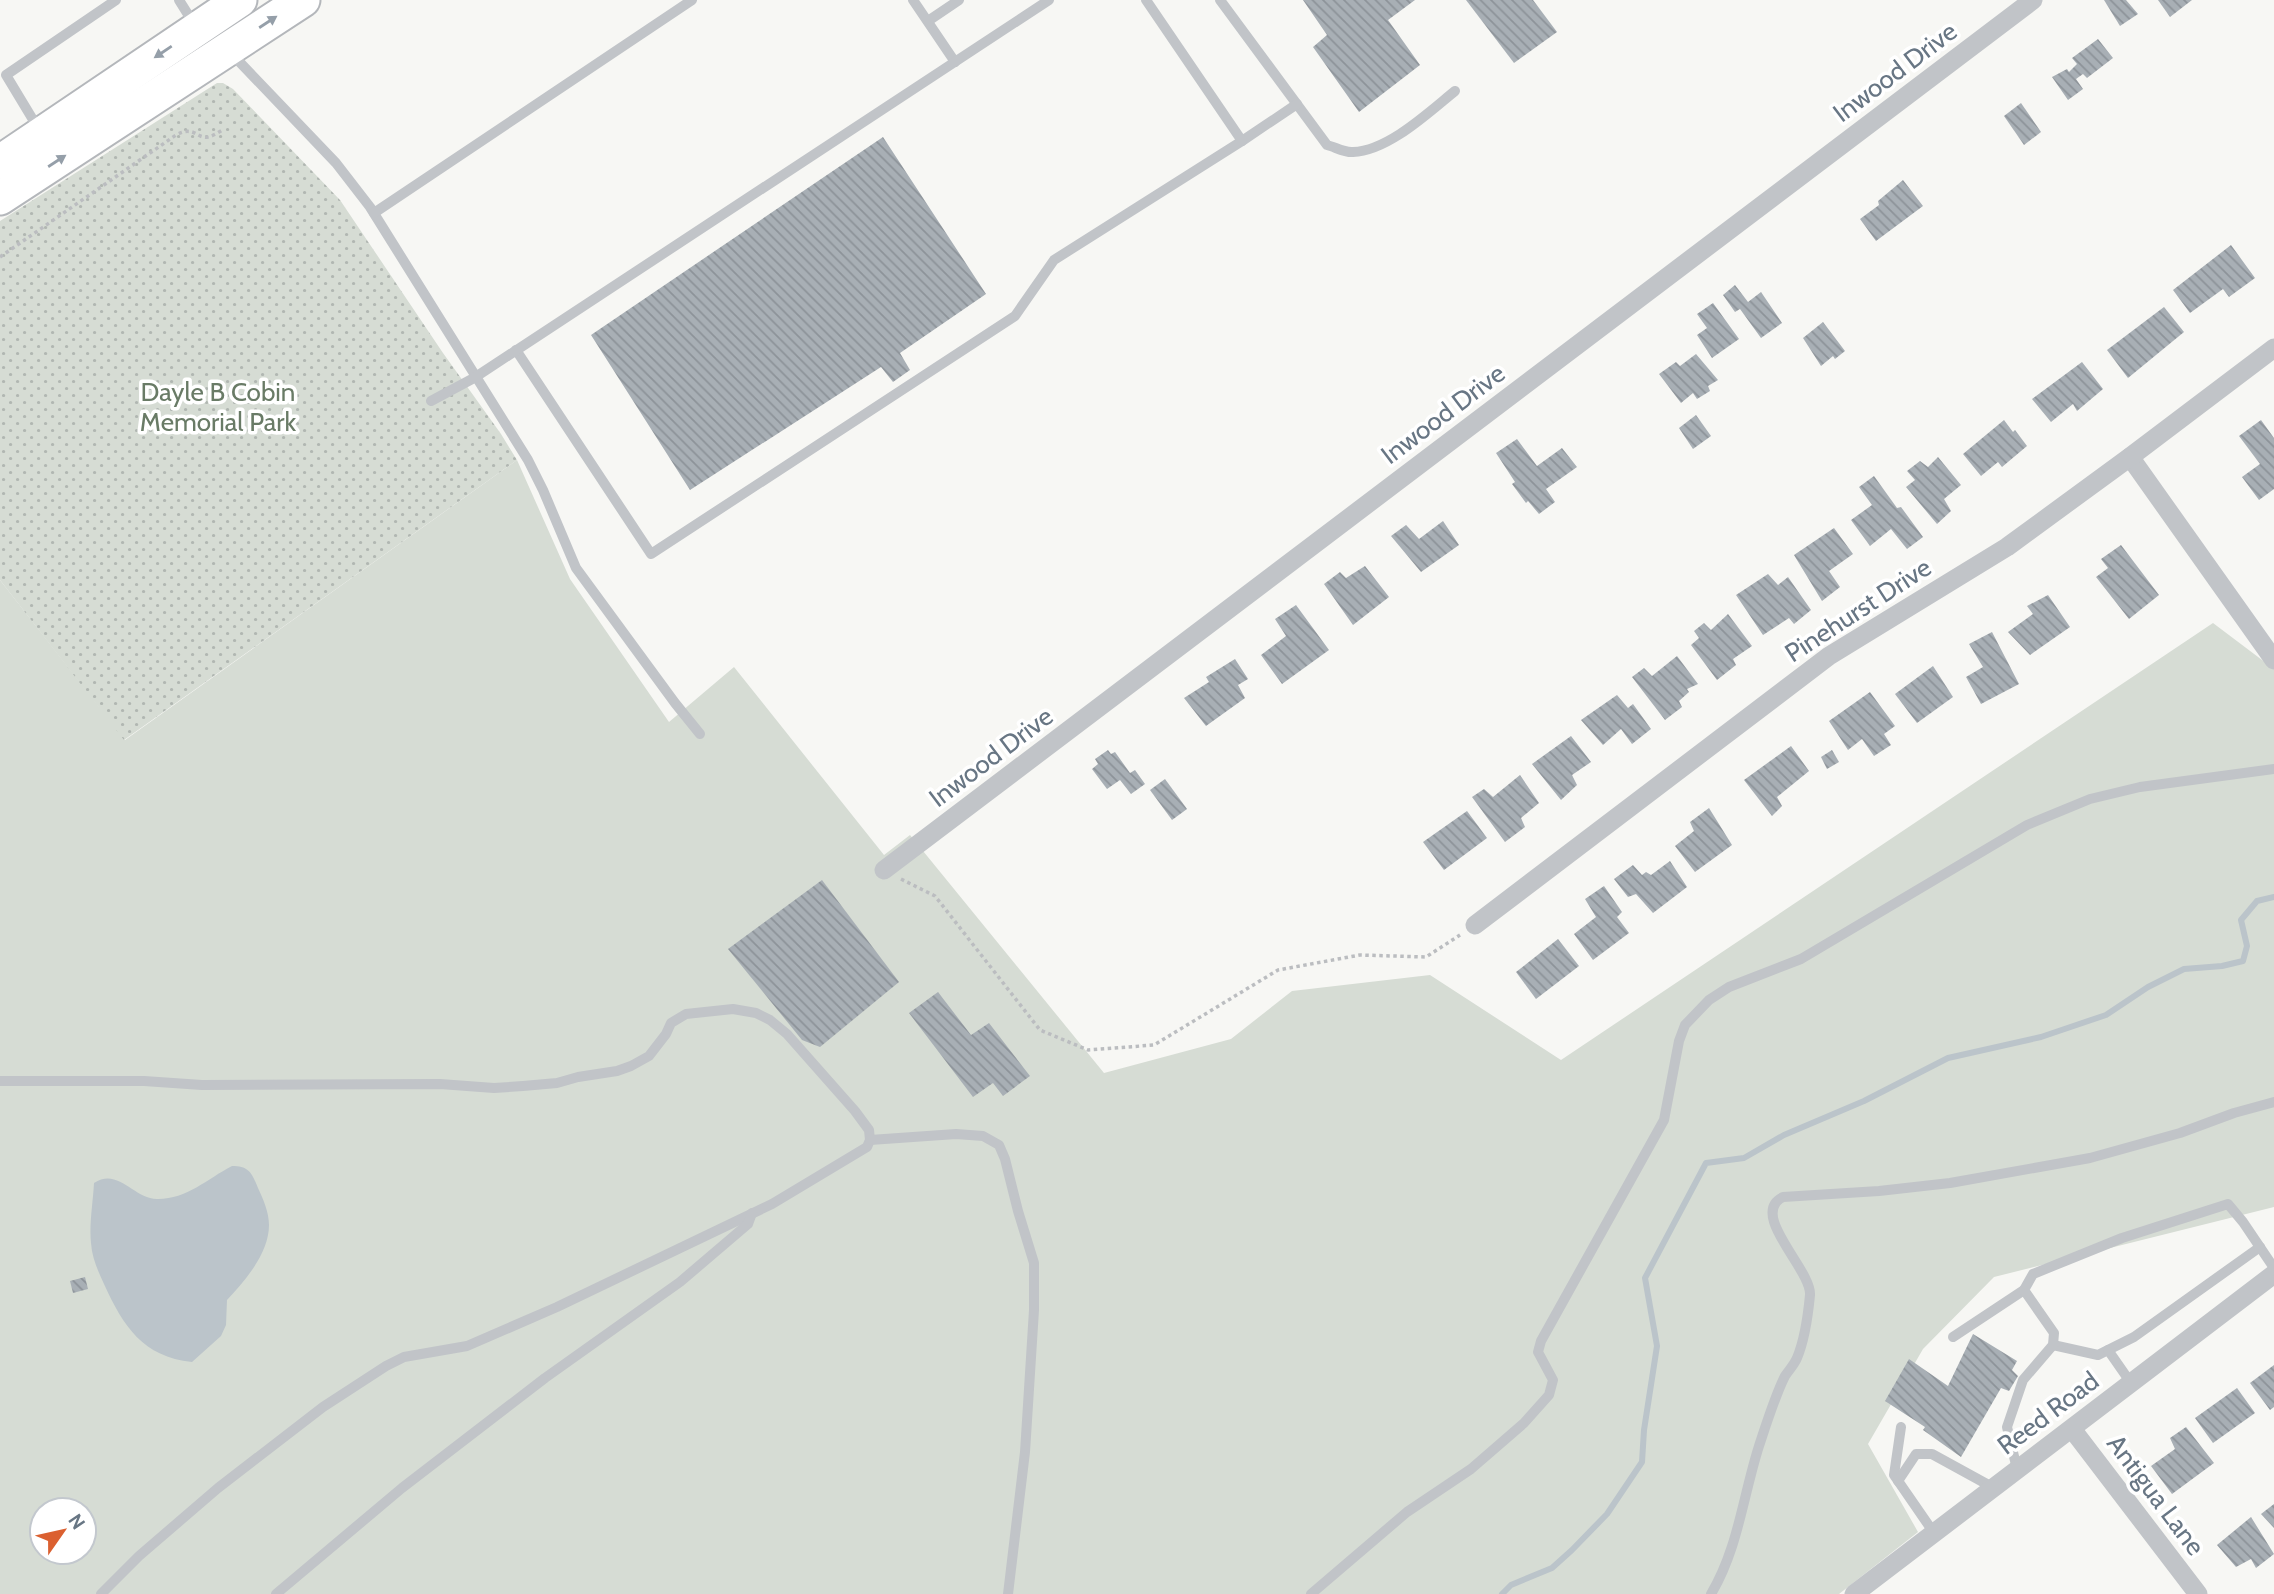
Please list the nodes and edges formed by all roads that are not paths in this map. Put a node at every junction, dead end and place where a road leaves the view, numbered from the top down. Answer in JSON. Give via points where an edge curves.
{"nodes":[{"id":1,"x":116,"y":0,"type":"edge"},
{"id":2,"x":179,"y":0,"type":"edge"},
{"id":3,"x":240,"y":0,"type":"edge"},
{"id":4,"x":303,"y":0,"type":"edge"},
{"id":5,"x":692,"y":0,"type":"edge"},
{"id":6,"x":913,"y":0,"type":"edge"},
{"id":7,"x":959,"y":0,"type":"edge"},
{"id":8,"x":1049,"y":0,"type":"edge"},
{"id":9,"x":1146,"y":0,"type":"edge"},
{"id":10,"x":1220,"y":0,"type":"edge"},
{"id":11,"x":2033,"y":0,"type":"edge"},
{"id":12,"x":928,"y":21,"type":"junction"},
{"id":13,"x":212,"y":39,"type":"junction"},
{"id":14,"x":956,"y":62,"type":"junction"},
{"id":15,"x":1455,"y":91,"type":"dead end"},
{"id":16,"x":1297,"y":104,"type":"junction"},
{"id":17,"x":42,"y":134,"type":"junction"},
{"id":18,"x":1242,"y":141,"type":"junction"},
{"id":19,"x":0,"y":162,"type":"edge"},
{"id":20,"x":0,"y":198,"type":"edge"},
{"id":21,"x":374,"y":213,"type":"junction"},
{"id":22,"x":2274,"y":348,"type":"edge"},
{"id":23,"x":516,"y":350,"type":"junction"},
{"id":24,"x":474,"y":377,"type":"junction"},
{"id":25,"x":431,"y":401,"type":"dead end"},
{"id":26,"x":2130,"y":457,"type":"junction"},
{"id":27,"x":2274,"y":660,"type":"edge"},
{"id":28,"x":700,"y":734,"type":"dead end"},
{"id":29,"x":2274,"y":769,"type":"edge"},
{"id":30,"x":884,"y":870,"type":"road end"},
{"id":31,"x":1475,"y":925,"type":"road end"},
{"id":32,"x":0,"y":1081,"type":"edge"},
{"id":33,"x":2274,"y":1102,"type":"edge"},
{"id":34,"x":870,"y":1140,"type":"junction"},
{"id":35,"x":752,"y":1213,"type":"junction"},
{"id":36,"x":2260,"y":1247,"type":"junction"},
{"id":37,"x":2274,"y":1268,"type":"edge"},
{"id":38,"x":2274,"y":1274,"type":"edge"},
{"id":39,"x":2024,"y":1290,"type":"junction"},
{"id":40,"x":1953,"y":1337,"type":"dead end"},
{"id":41,"x":2053,"y":1345,"type":"junction"},
{"id":42,"x":2108,"y":1350,"type":"junction"},
{"id":43,"x":2132,"y":1383,"type":"junction"},
{"id":44,"x":1901,"y":1427,"type":"dead end"},
{"id":45,"x":2072,"y":1429,"type":"junction"},
{"id":46,"x":2018,"y":1470,"type":"junction"},
{"id":47,"x":1898,"y":1481,"type":"junction"},
{"id":48,"x":1994,"y":1488,"type":"junction"},
{"id":49,"x":1934,"y":1533,"type":"junction"},
{"id":50,"x":101,"y":1594,"type":"edge"},
{"id":51,"x":276,"y":1594,"type":"edge"},
{"id":52,"x":1008,"y":1594,"type":"edge"},
{"id":53,"x":1311,"y":1594,"type":"edge"},
{"id":54,"x":1711,"y":1594,"type":"edge"},
{"id":55,"x":1854,"y":1594,"type":"edge"},
{"id":56,"x":2198,"y":1594,"type":"edge"}],
"edges":[{"from":1,"to":17,"type":"lane","via":[[6,75]]},
{"from":2,"to":13,"type":"lane"},
{"from":3,"to":13,"type":"highway"},
{"from":13,"to":4,"type":"highway","one_way":true},
{"from":5,"to":21,"type":"lane"},
{"from":6,"to":12,"type":"lane"},
{"from":7,"to":12,"type":"lane"},
{"from":8,"to":14,"type":"lane"},
{"from":9,"to":18,"type":"lane"},
{"from":10,"to":16,"type":"lane"},
{"from":11,"to":30,"type":"street","name":"Inwood Drive"},
{"from":12,"to":14,"type":"lane"},
{"from":13,"to":17,"type":"highway","one_way":true},
{"from":20,"to":13,"type":"highway","one_way":true},
{"from":13,"to":21,"type":"lane","via":[[336,163]]},
{"from":14,"to":23,"type":"lane"},
{"from":15,"to":16,"type":"lane","via":[[1380,146],[1352,153],[1327,145]]},
{"from":16,"to":18,"type":"lane"},
{"from":17,"to":19,"type":"highway"},
{"from":18,"to":23,"type":"lane","via":[[1054,260],[1015,316],[651,554]]},
{"from":21,"to":24,"type":"lane"},
{"from":22,"to":26,"type":"street","name":"Pinehurst Drive"},
{"from":23,"to":24,"type":"lane"},
{"from":24,"to":25,"type":"lane"},
{"from":24,"to":28,"type":"lane","via":[[528,460],[576,568]]},
{"from":26,"to":27,"type":"street"},
{"from":26,"to":31,"type":"street","name":"Pinehurst Drive","via":[[2007,547],[1829,656]]},
{"from":29,"to":53,"type":"lane","via":[[2140,787],[2090,799],[2027,824],[1801,959],[1729,987],[1709,1000],[1685,1025],[1679,1041],[1664,1120],[1541,1341],[1538,1352],[1553,1380],[1549,1395],[1471,1469],[1408,1512]]},
{"from":32,"to":34,"type":"lane","via":[[523,1086],[617,1072],[649,1056],[671,1023],[686,1014],[733,1009],[763,1016],[787,1034],[855,1111],[869,1130]]},
{"from":33,"to":54,"type":"lane","via":[[2076,1161],[1950,1183],[1777,1200],[1773,1205],[1776,1229],[1811,1292],[1796,1360],[1785,1376],[1759,1447],[1729,1558]]},
{"from":34,"to":35,"type":"lane","via":[[867,1147],[821,1176]]},
{"from":34,"to":52,"type":"lane","via":[[983,1136],[999,1145],[1005,1159],[1034,1263],[1025,1451]]},
{"from":35,"to":50,"type":"lane","via":[[467,1346],[404,1357],[386,1366],[323,1406],[218,1488]]},
{"from":35,"to":51,"type":"lane","via":[[748,1224],[680,1282],[402,1488]]},
{"from":36,"to":37,"type":"lane"},
{"from":36,"to":39,"type":"lane","via":[[2228,1204],[2122,1238],[2033,1274]]},
{"from":36,"to":42,"type":"lane","via":[[2171,1312]]},
{"from":38,"to":43,"type":"street","name":"Reed Road"},
{"from":39,"to":40,"type":"lane"},
{"from":39,"to":41,"type":"lane","via":[[2054,1333]]},
{"from":41,"to":42,"type":"lane","via":[[2098,1355]]},
{"from":41,"to":46,"type":"lane","via":[[2023,1380],[2007,1427]]},
{"from":42,"to":43,"type":"lane"},
{"from":43,"to":45,"type":"street","name":"Reed Road"},
{"from":44,"to":47,"type":"lane","via":[[1894,1475]]},
{"from":45,"to":46,"type":"street","name":"Reed Road"},
{"from":45,"to":56,"type":"street","name":"Antigua Lane"},
{"from":46,"to":48,"type":"street","name":"Reed Road"},
{"from":47,"to":48,"type":"lane","via":[[1916,1454],[1932,1454]]},
{"from":47,"to":49,"type":"lane"},
{"from":48,"to":49,"type":"street","name":"Reed Road"},
{"from":49,"to":55,"type":"street","name":"Reed Road"}]}
